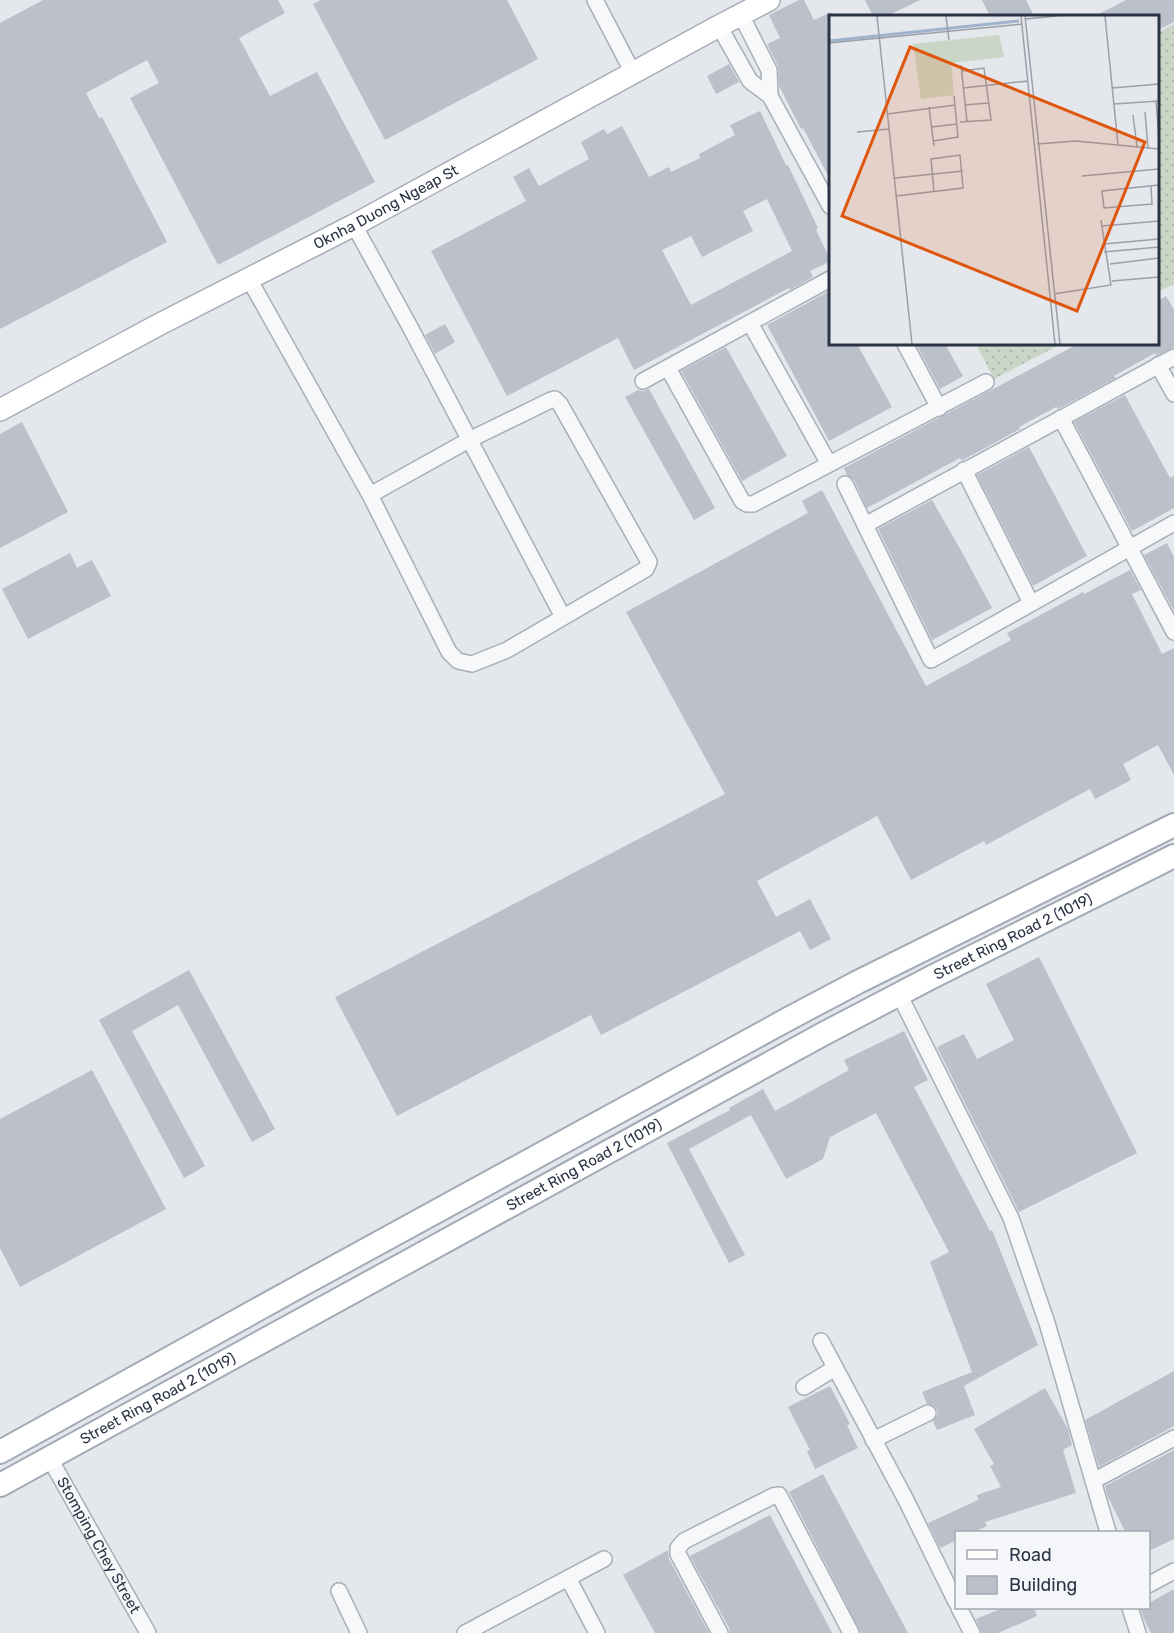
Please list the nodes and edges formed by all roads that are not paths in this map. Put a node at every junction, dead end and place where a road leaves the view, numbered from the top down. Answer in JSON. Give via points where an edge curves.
{"nodes":[{"id":1,"x":595,"y":0,"type":"edge"},
{"id":2,"x":769,"y":0,"type":"edge"},
{"id":3,"x":741,"y":15,"type":"junction"},
{"id":4,"x":719,"y":26,"type":"junction"},
{"id":5,"x":633,"y":73,"type":"junction"},
{"id":6,"x":770,"y":96,"type":"junction"},
{"id":7,"x":829,"y":202,"type":"edge"},
{"id":8,"x":354,"y":225,"type":"junction"},
{"id":9,"x":249,"y":279,"type":"junction"},
{"id":10,"x":829,"y":280,"type":"edge"},
{"id":11,"x":750,"y":323,"type":"junction"},
{"id":12,"x":906,"y":345,"type":"edge"},
{"id":13,"x":1174,"y":357,"type":"edge"},
{"id":14,"x":1158,"y":365,"type":"junction"},
{"id":15,"x":668,"y":368,"type":"junction"},
{"id":16,"x":643,"y":381,"type":"dead end"},
{"id":17,"x":986,"y":382,"type":"dead end"},
{"id":18,"x":1174,"y":394,"type":"edge"},
{"id":19,"x":939,"y":408,"type":"junction"},
{"id":20,"x":0,"y":410,"type":"edge"},
{"id":21,"x":1061,"y":418,"type":"junction"},
{"id":22,"x":469,"y":440,"type":"junction"},
{"id":23,"x":829,"y":464,"type":"junction"},
{"id":24,"x":964,"y":471,"type":"junction"},
{"id":25,"x":845,"y":484,"type":"dead end"},
{"id":26,"x":370,"y":495,"type":"junction"},
{"id":27,"x":1174,"y":523,"type":"edge"},
{"id":28,"x":865,"y":525,"type":"junction"},
{"id":29,"x":1130,"y":548,"type":"junction"},
{"id":30,"x":1031,"y":603,"type":"junction"},
{"id":31,"x":563,"y":617,"type":"junction"},
{"id":32,"x":1174,"y":632,"type":"edge"},
{"id":33,"x":1174,"y":825,"type":"edge"},
{"id":34,"x":1174,"y":856,"type":"edge"},
{"id":35,"x":898,"y":994,"type":"junction"},
{"id":36,"x":821,"y":1341,"type":"dead end"},
{"id":37,"x":835,"y":1368,"type":"junction"},
{"id":38,"x":804,"y":1387,"type":"dead end"},
{"id":39,"x":928,"y":1413,"type":"dead end"},
{"id":40,"x":1174,"y":1438,"type":"edge"},
{"id":41,"x":873,"y":1440,"type":"junction"},
{"id":42,"x":0,"y":1452,"type":"edge"},
{"id":43,"x":50,"y":1459,"type":"junction"},
{"id":44,"x":1093,"y":1481,"type":"junction"},
{"id":45,"x":0,"y":1485,"type":"edge"},
{"id":46,"x":1107,"y":1531,"type":"edge"},
{"id":47,"x":604,"y":1559,"type":"dead end"},
{"id":48,"x":1174,"y":1571,"type":"edge"},
{"id":49,"x":568,"y":1578,"type":"junction"},
{"id":50,"x":1150,"y":1584,"type":"edge"},
{"id":51,"x":339,"y":1591,"type":"dead end"},
{"id":52,"x":955,"y":1598,"type":"edge"},
{"id":53,"x":960,"y":1609,"type":"edge"},
{"id":54,"x":1130,"y":1609,"type":"edge"},
{"id":55,"x":148,"y":1633,"type":"edge"},
{"id":56,"x":359,"y":1633,"type":"edge"},
{"id":57,"x":465,"y":1633,"type":"edge"},
{"id":58,"x":597,"y":1633,"type":"edge"},
{"id":59,"x":720,"y":1633,"type":"edge"},
{"id":60,"x":851,"y":1633,"type":"edge"},
{"id":61,"x":972,"y":1633,"type":"edge"},
{"id":62,"x":1138,"y":1633,"type":"edge"}],
"edges":[{"from":1,"to":5,"type":"street"},
{"from":2,"to":3,"type":"street","name":"Oknha Duong Ngeap St"},
{"from":3,"to":4,"type":"street","name":"Oknha Duong Ngeap St"},
{"from":3,"to":6,"type":"street","via":[[769,70]]},
{"from":4,"to":5,"type":"street","name":"Oknha Duong Ngeap St"},
{"from":4,"to":6,"type":"street","via":[[750,81]]},
{"from":5,"to":8,"type":"street","name":"Oknha Duong Ngeap St"},
{"from":6,"to":7,"type":"street"},
{"from":8,"to":9,"type":"street","name":"Oknha Duong Ngeap St"},
{"from":8,"to":22,"type":"street"},
{"from":9,"to":20,"type":"street","name":"Oknha Duong Ngeap St"},
{"from":9,"to":26,"type":"street"},
{"from":10,"to":11,"type":"street"},
{"from":11,"to":15,"type":"street"},
{"from":11,"to":23,"type":"street"},
{"from":12,"to":19,"type":"street"},
{"from":13,"to":14,"type":"street"},
{"from":14,"to":18,"type":"street"},
{"from":14,"to":21,"type":"street"},
{"from":15,"to":16,"type":"street"},
{"from":15,"to":23,"type":"street","via":[[747,504]]},
{"from":17,"to":19,"type":"street"},
{"from":19,"to":23,"type":"street"},
{"from":21,"to":24,"type":"street"},
{"from":21,"to":29,"type":"street"},
{"from":22,"to":26,"type":"street"},
{"from":22,"to":31,"type":"street"},
{"from":22,"to":31,"type":"street","via":[[555,399],[646,555],[646,569]]},
{"from":24,"to":28,"type":"street"},
{"from":24,"to":30,"type":"street"},
{"from":25,"to":28,"type":"street"},
{"from":26,"to":31,"type":"street","via":[[438,632],[458,661],[471,664],[507,650]]},
{"from":27,"to":29,"type":"street"},
{"from":28,"to":30,"type":"street","via":[[931,660]]},
{"from":29,"to":30,"type":"street"},
{"from":29,"to":32,"type":"street"},
{"from":33,"to":42,"type":"main road","name":"Street Ring Road 2 (1019)","via":[[790,1017]]},
{"from":34,"to":35,"type":"main road","name":"Street Ring Road 2 (1019)"},
{"from":35,"to":43,"type":"main road","name":"Street Ring Road 2 (1019)"},
{"from":35,"to":44,"type":"street","via":[[1011,1218],[1047,1323]]},
{"from":36,"to":37,"type":"street"},
{"from":37,"to":38,"type":"street"},
{"from":37,"to":41,"type":"street"},
{"from":39,"to":41,"type":"street"},
{"from":40,"to":44,"type":"street"},
{"from":41,"to":52,"type":"street"},
{"from":43,"to":45,"type":"main road","name":"Street Ring Road 2 (1019)"},
{"from":43,"to":55,"type":"street","name":"Stomping Chey Street"},
{"from":44,"to":46,"type":"street"},
{"from":47,"to":49,"type":"street"},
{"from":48,"to":50,"type":"street"},
{"from":49,"to":57,"type":"street"},
{"from":49,"to":58,"type":"street"},
{"from":51,"to":56,"type":"street"},
{"from":53,"to":61,"type":"street"},
{"from":54,"to":62,"type":"street"},
{"from":59,"to":60,"type":"street","via":[[678,1548],[684,1541],[779,1495]]}]}
